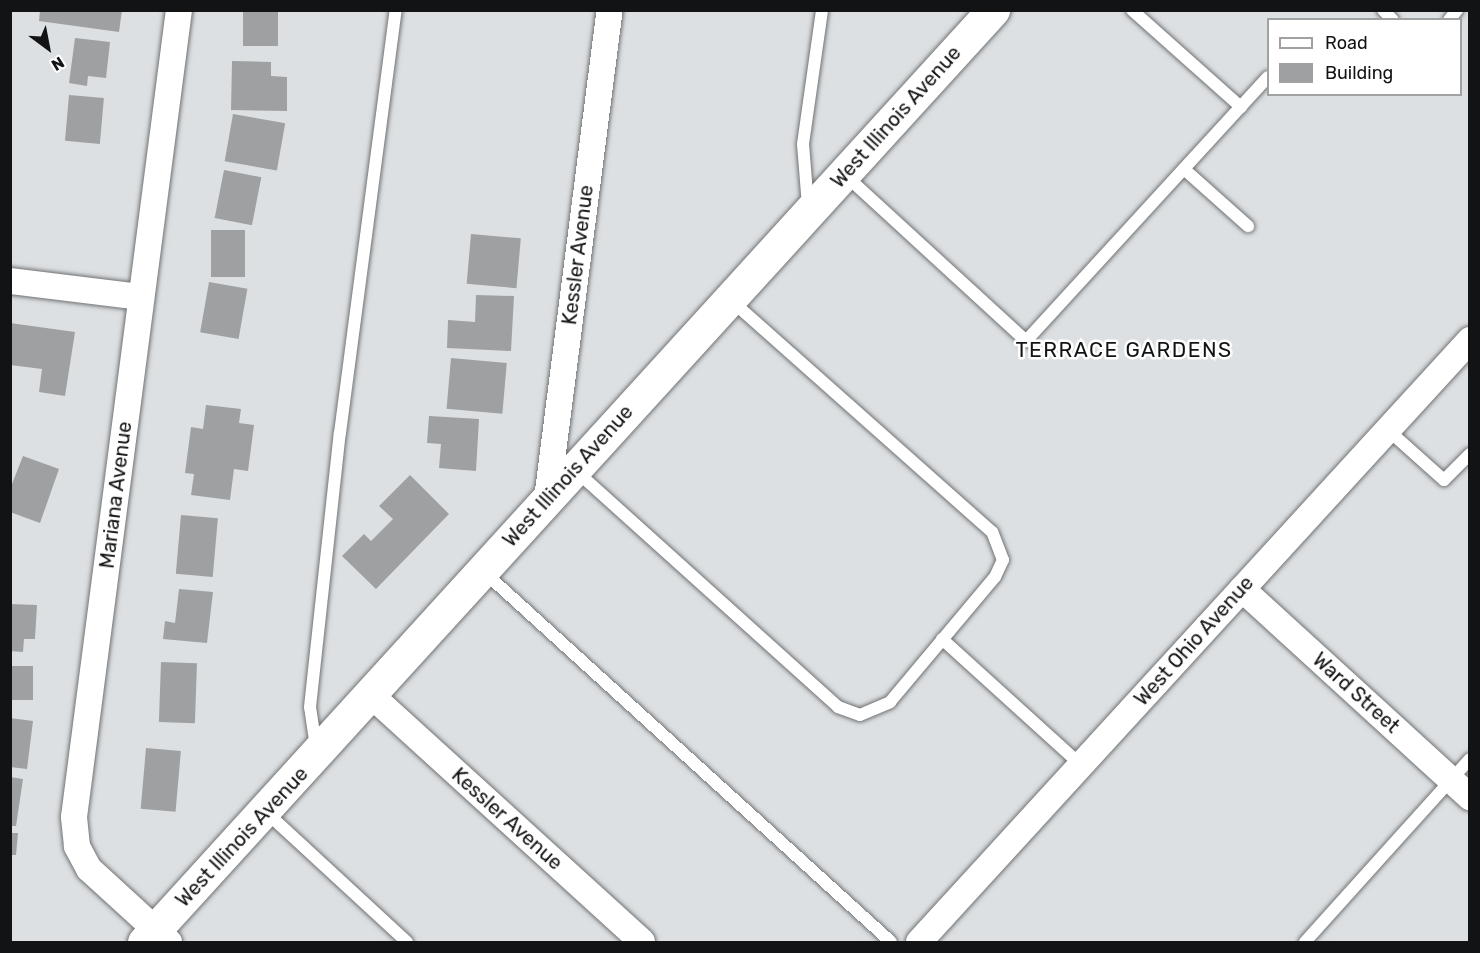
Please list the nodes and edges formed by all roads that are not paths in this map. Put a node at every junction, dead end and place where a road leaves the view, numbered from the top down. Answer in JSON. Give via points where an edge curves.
{"nodes":[{"id":1,"x":179,"y":10,"type":"edge"},
{"id":2,"x":396,"y":10,"type":"edge"},
{"id":3,"x":610,"y":10,"type":"edge"},
{"id":4,"x":822,"y":10,"type":"edge"},
{"id":5,"x":993,"y":10,"type":"edge"},
{"id":6,"x":1132,"y":10,"type":"edge"},
{"id":7,"x":1267,"y":79,"type":"edge"},
{"id":8,"x":1241,"y":106,"type":"junction"},
{"id":9,"x":1184,"y":169,"type":"junction"},
{"id":10,"x":843,"y":174,"type":"junction"},
{"id":11,"x":808,"y":213,"type":"junction"},
{"id":12,"x":1248,"y":226,"type":"dead end"},
{"id":13,"x":10,"y":282,"type":"edge"},
{"id":14,"x":141,"y":297,"type":"junction"},
{"id":15,"x":730,"y":299,"type":"junction"},
{"id":16,"x":1470,"y":340,"type":"edge"},
{"id":17,"x":1388,"y":429,"type":"junction"},
{"id":18,"x":1470,"y":454,"type":"edge"},
{"id":19,"x":574,"y":469,"type":"junction"},
{"id":20,"x":547,"y":499,"type":"junction"},
{"id":21,"x":483,"y":571,"type":"junction"},
{"id":22,"x":1242,"y":589,"type":"junction"},
{"id":23,"x":942,"y":639,"type":"junction"},
{"id":24,"x":372,"y":696,"type":"junction"},
{"id":25,"x":318,"y":755,"type":"junction"},
{"id":26,"x":1470,"y":759,"type":"edge"},
{"id":27,"x":1081,"y":765,"type":"junction"},
{"id":28,"x":1460,"y":789,"type":"edge"},
{"id":29,"x":266,"y":812,"type":"junction"},
{"id":30,"x":156,"y":938,"type":"edge"},
{"id":31,"x":407,"y":942,"type":"edge"},
{"id":32,"x":642,"y":942,"type":"edge"},
{"id":33,"x":891,"y":942,"type":"edge"},
{"id":34,"x":919,"y":942,"type":"edge"},
{"id":35,"x":1305,"y":942,"type":"edge"}],
"edges":[{"from":1,"to":14,"type":"street","name":"Mariana Avenue"},
{"from":2,"to":25,"type":"lane","via":[[340,433],[310,707]]},
{"from":3,"to":20,"type":"street","name":"Kessler Avenue"},
{"from":4,"to":11,"type":"lane","via":[[803,144]]},
{"from":5,"to":10,"type":"main road","name":"West Illinois Avenue"},
{"from":6,"to":8,"type":"lane"},
{"from":7,"to":8,"type":"lane"},
{"from":8,"to":9,"type":"lane"},
{"from":9,"to":10,"type":"lane","via":[[1026,341]]},
{"from":9,"to":12,"type":"lane"},
{"from":10,"to":11,"type":"main road","name":"West Illinois Avenue"},
{"from":11,"to":15,"type":"main road","name":"West Illinois Avenue"},
{"from":13,"to":14,"type":"street"},
{"from":14,"to":30,"type":"street","name":"Mariana Avenue","via":[[74,817],[77,846],[89,869]]},
{"from":15,"to":19,"type":"main road","name":"West Illinois Avenue"},
{"from":15,"to":23,"type":"lane","via":[[992,532],[1003,560]]},
{"from":16,"to":17,"type":"street","name":"West Ohio Avenue"},
{"from":17,"to":18,"type":"lane","via":[[1444,480]]},
{"from":17,"to":22,"type":"street","name":"West Ohio Avenue"},
{"from":19,"to":20,"type":"main road","name":"West Illinois Avenue"},
{"from":19,"to":23,"type":"lane","via":[[838,707],[860,715],[890,702]]},
{"from":20,"to":21,"type":"main road","name":"West Illinois Avenue"},
{"from":21,"to":24,"type":"main road","name":"West Illinois Avenue"},
{"from":21,"to":33,"type":"lane"},
{"from":22,"to":27,"type":"street","name":"West Ohio Avenue"},
{"from":22,"to":28,"type":"street","name":"Ward Street"},
{"from":23,"to":27,"type":"lane"},
{"from":24,"to":25,"type":"main road","name":"West Illinois Avenue"},
{"from":24,"to":32,"type":"street","name":"Kessler Avenue"},
{"from":25,"to":29,"type":"main road","name":"West Illinois Avenue"},
{"from":26,"to":28,"type":"lane"},
{"from":27,"to":34,"type":"street","name":"West Ohio Avenue"},
{"from":28,"to":35,"type":"lane"},
{"from":29,"to":30,"type":"main road","name":"West Illinois Avenue"},
{"from":29,"to":31,"type":"lane"}]}
